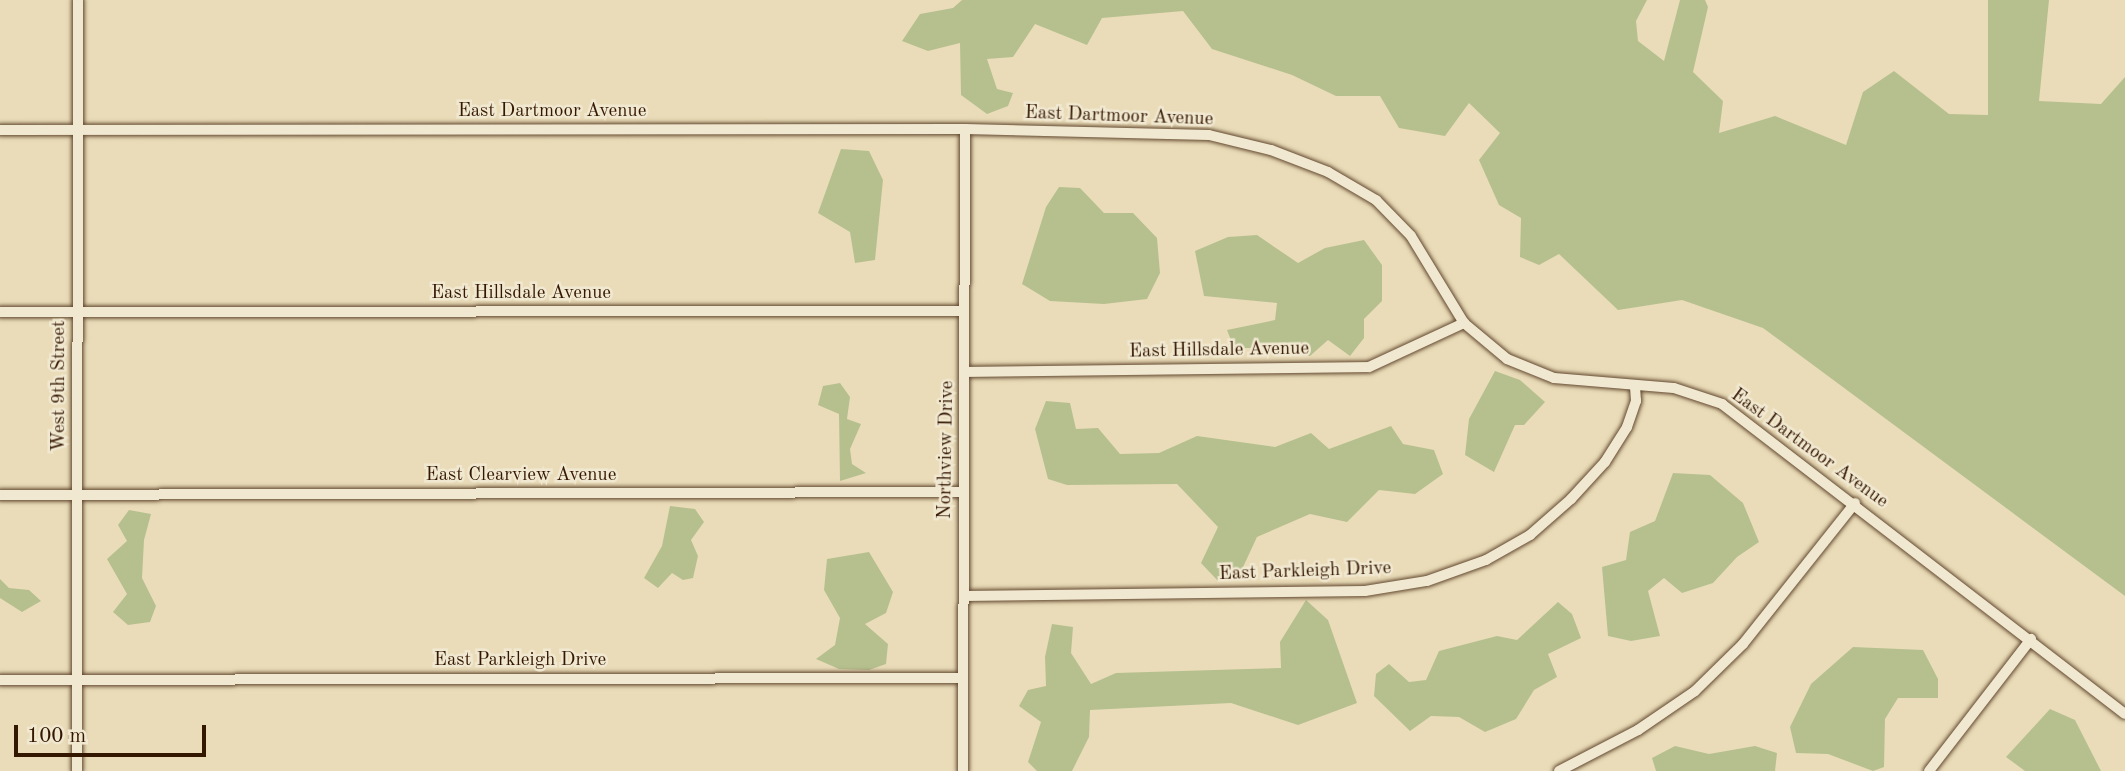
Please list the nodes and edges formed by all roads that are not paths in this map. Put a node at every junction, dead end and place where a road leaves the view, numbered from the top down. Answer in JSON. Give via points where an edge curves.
{"nodes":[{"id":1,"x":78,"y":0,"type":"edge"},
{"id":2,"x":965,"y":129,"type":"junction"},
{"id":3,"x":0,"y":130,"type":"edge"},
{"id":4,"x":77,"y":130,"type":"junction"},
{"id":5,"x":964,"y":311,"type":"junction"},
{"id":6,"x":0,"y":312,"type":"edge"},
{"id":7,"x":77,"y":312,"type":"junction"},
{"id":8,"x":1464,"y":323,"type":"junction"},
{"id":9,"x":966,"y":372,"type":"junction"},
{"id":10,"x":1634,"y":384,"type":"junction"},
{"id":11,"x":964,"y":492,"type":"junction"},
{"id":12,"x":0,"y":495,"type":"edge"},
{"id":13,"x":78,"y":495,"type":"junction"},
{"id":14,"x":1855,"y":503,"type":"junction"},
{"id":15,"x":964,"y":596,"type":"junction"},
{"id":16,"x":2031,"y":639,"type":"junction"},
{"id":17,"x":963,"y":678,"type":"junction"},
{"id":18,"x":77,"y":679,"type":"junction"},
{"id":19,"x":0,"y":680,"type":"edge"},
{"id":20,"x":2125,"y":714,"type":"edge"},
{"id":21,"x":77,"y":771,"type":"edge"},
{"id":22,"x":963,"y":771,"type":"edge"},
{"id":23,"x":1559,"y":771,"type":"edge"},
{"id":24,"x":1929,"y":771,"type":"edge"}],
"edges":[{"from":1,"to":4,"type":"street","name":"West 9th Street"},
{"from":2,"to":4,"type":"street","name":"East Dartmoor Avenue"},
{"from":2,"to":5,"type":"street","name":"Northview Drive"},
{"from":2,"to":8,"type":"street","name":"East Dartmoor Avenue","via":[[1209,135],[1271,150],[1328,173],[1376,200],[1411,236]]},
{"from":3,"to":4,"type":"street","name":"East Dartmoor Avenue"},
{"from":4,"to":7,"type":"street","name":"West 9th Street"},
{"from":5,"to":7,"type":"street","name":"East Hillsdale Avenue"},
{"from":5,"to":9,"type":"street","name":"Northview Drive"},
{"from":6,"to":7,"type":"street","name":"East Hillsdale Avenue"},
{"from":7,"to":13,"type":"street","name":"West 9th Street"},
{"from":8,"to":9,"type":"street","name":"East Hillsdale Avenue","via":[[1369,367]]},
{"from":8,"to":10,"type":"street","name":"East Dartmoor Avenue","via":[[1507,359],[1554,378]]},
{"from":9,"to":11,"type":"street","name":"Northview Drive"},
{"from":10,"to":14,"type":"street","name":"East Dartmoor Avenue","via":[[1674,388],[1722,404]]},
{"from":10,"to":15,"type":"street","name":"East Parkleigh Drive","via":[[1636,401],[1627,427],[1605,462],[1571,499],[1530,535],[1486,560],[1427,581],[1365,591]]},
{"from":11,"to":13,"type":"street","name":"East Clearview Avenue"},
{"from":11,"to":15,"type":"street","name":"Northview Drive"},
{"from":12,"to":13,"type":"street","name":"East Clearview Avenue"},
{"from":13,"to":18,"type":"street","name":"West 9th Street"},
{"from":14,"to":16,"type":"street","name":"East Dartmoor Avenue"},
{"from":14,"to":23,"type":"street","via":[[1743,644],[1695,691],[1638,730]]},
{"from":15,"to":17,"type":"street","name":"Northview Drive"},
{"from":16,"to":20,"type":"street","name":"East Dartmoor Avenue"},
{"from":16,"to":24,"type":"street"},
{"from":17,"to":18,"type":"street","name":"East Parkleigh Drive"},
{"from":17,"to":22,"type":"street","name":"Northview Drive"},
{"from":18,"to":19,"type":"street","name":"East Parkleigh Drive"},
{"from":18,"to":21,"type":"street","name":"West 9th Street"}]}
